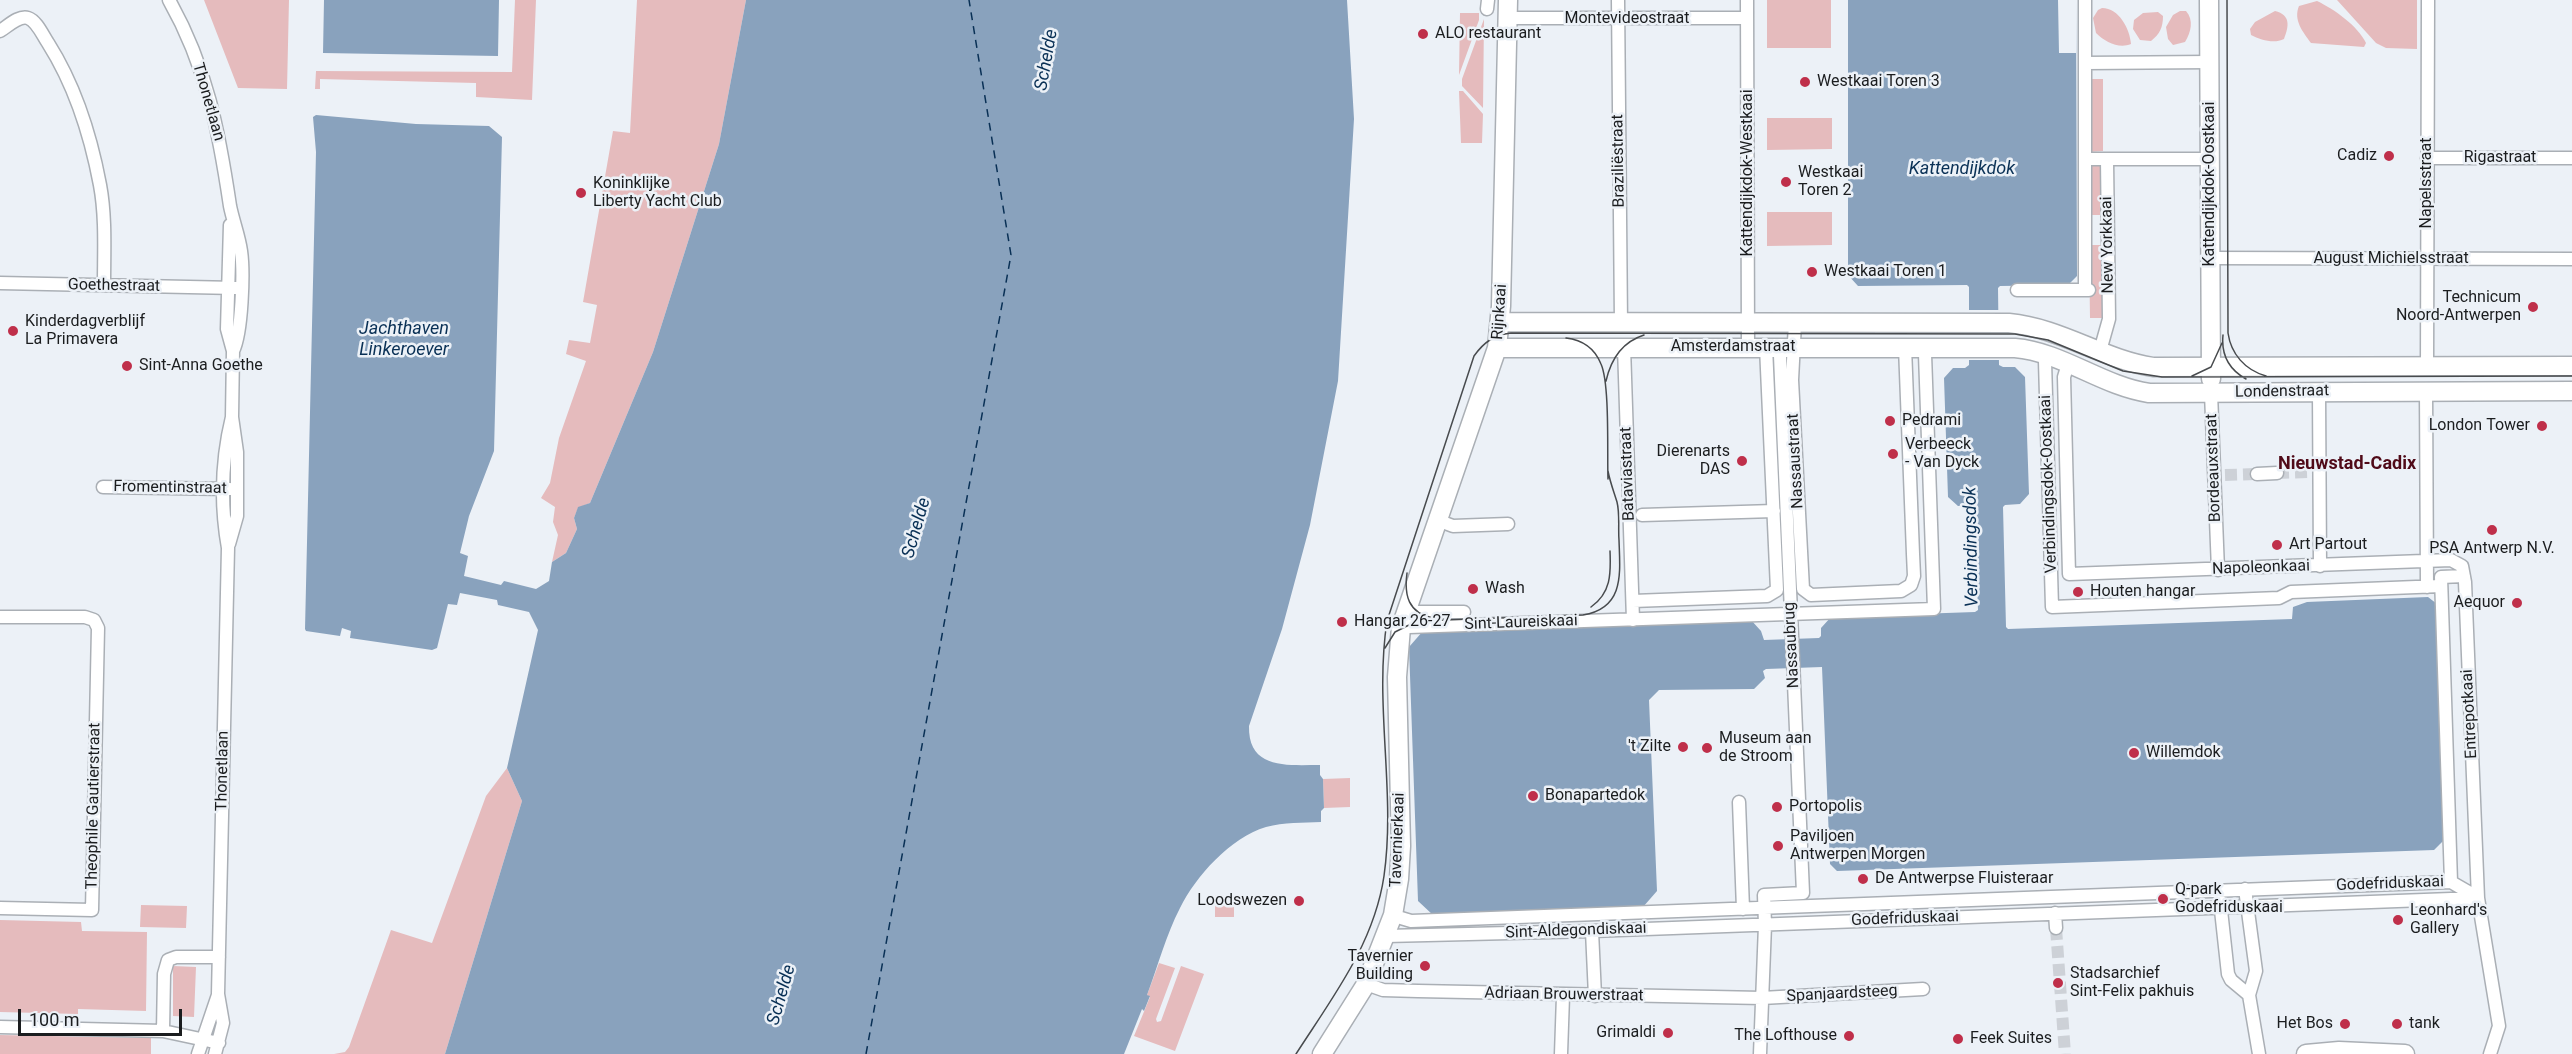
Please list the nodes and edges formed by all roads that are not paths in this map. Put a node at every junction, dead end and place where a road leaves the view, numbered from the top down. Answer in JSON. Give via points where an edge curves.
{"nodes":[{"id":1,"x":169,"y":0,"type":"edge"},
{"id":2,"x":1618,"y":0,"type":"edge"},
{"id":3,"x":1747,"y":0,"type":"edge"},
{"id":4,"x":2085,"y":0,"type":"edge"},
{"id":5,"x":2209,"y":0,"type":"edge"},
{"id":6,"x":2428,"y":0,"type":"edge"},
{"id":7,"x":1508,"y":9,"type":"edge"},
{"id":8,"x":1747,"y":18,"type":"junction"},
{"id":9,"x":1618,"y":19,"type":"junction"},
{"id":10,"x":0,"y":31,"type":"edge"},
{"id":11,"x":2210,"y":62,"type":"junction"},
{"id":12,"x":2086,"y":63,"type":"junction"},
{"id":13,"x":2427,"y":158,"type":"junction"},
{"id":14,"x":2572,"y":158,"type":"edge"},
{"id":15,"x":2085,"y":159,"type":"junction"},
{"id":16,"x":2209,"y":159,"type":"junction"},
{"id":17,"x":2107,"y":160,"type":"junction"},
{"id":18,"x":231,"y":209,"type":"junction"},
{"id":19,"x":2210,"y":258,"type":"junction"},
{"id":20,"x":2427,"y":259,"type":"junction"},
{"id":21,"x":2572,"y":259,"type":"edge"},
{"id":22,"x":0,"y":283,"type":"edge"},
{"id":23,"x":104,"y":285,"type":"junction"},
{"id":24,"x":227,"y":288,"type":"junction"},
{"id":25,"x":241,"y":288,"type":"junction"},
{"id":26,"x":2017,"y":290,"type":"dead end"},
{"id":27,"x":1501,"y":322,"type":"junction"},
{"id":28,"x":1621,"y":323,"type":"junction"},
{"id":29,"x":1748,"y":323,"type":"junction"},
{"id":30,"x":1795,"y":323,"type":"junction"},
{"id":31,"x":2000,"y":323,"type":"joint"},
{"id":32,"x":1624,"y":347,"type":"junction"},
{"id":33,"x":1905,"y":347,"type":"junction"},
{"id":34,"x":2000,"y":347,"type":"joint"},
{"id":35,"x":1497,"y":348,"type":"junction"},
{"id":36,"x":1772,"y":349,"type":"junction"},
{"id":37,"x":232,"y":351,"type":"junction"},
{"id":38,"x":2100,"y":351,"type":"junction"},
{"id":39,"x":1925,"y":354,"type":"dead end"},
{"id":40,"x":2045,"y":362,"type":"dead end"},
{"id":41,"x":2068,"y":364,"type":"junction"},
{"id":42,"x":2572,"y":366,"type":"edge"},
{"id":43,"x":2427,"y":367,"type":"junction"},
{"id":44,"x":2211,"y":368,"type":"junction"},
{"id":45,"x":2572,"y":391,"type":"edge"},
{"id":46,"x":2319,"y":392,"type":"junction"},
{"id":47,"x":2211,"y":393,"type":"junction"},
{"id":48,"x":2426,"y":395,"type":"junction"},
{"id":49,"x":231,"y":417,"type":"junction"},
{"id":50,"x":2277,"y":473,"type":"tunnel mouth"},
{"id":51,"x":2257,"y":474,"type":"tunnel mouth"},
{"id":52,"x":103,"y":487,"type":"dead end"},
{"id":53,"x":223,"y":489,"type":"junction"},
{"id":54,"x":237,"y":489,"type":"junction"},
{"id":55,"x":1774,"y":511,"type":"junction"},
{"id":56,"x":1642,"y":515,"type":"dead end"},
{"id":57,"x":1437,"y":520,"type":"junction"},
{"id":58,"x":1508,"y":524,"type":"dead end"},
{"id":59,"x":228,"y":548,"type":"junction"},
{"id":60,"x":2427,"y":561,"type":"junction"},
{"id":61,"x":2320,"y":566,"type":"junction"},
{"id":62,"x":2218,"y":570,"type":"junction"},
{"id":63,"x":2068,"y":574,"type":"joint"},
{"id":64,"x":2464,"y":576,"type":"junction"},
{"id":65,"x":2427,"y":586,"type":"junction"},
{"id":66,"x":2441,"y":586,"type":"junction"},
{"id":67,"x":1789,"y":590,"type":"joint"},
{"id":68,"x":1633,"y":601,"type":"junction"},
{"id":69,"x":2052,"y":607,"type":"joint"},
{"id":70,"x":1464,"y":612,"type":"dead end"},
{"id":71,"x":1790,"y":614,"type":"junction"},
{"id":72,"x":0,"y":617,"type":"edge"},
{"id":73,"x":1408,"y":618,"type":"junction"},
{"id":74,"x":1633,"y":620,"type":"junction"},
{"id":75,"x":1739,"y":802,"type":"dead end"},
{"id":76,"x":2451,"y":882,"type":"junction"},
{"id":77,"x":2245,"y":889,"type":"junction"},
{"id":78,"x":2219,"y":891,"type":"junction"},
{"id":79,"x":2478,"y":898,"type":"junction"},
{"id":80,"x":2247,"y":907,"type":"junction"},
{"id":81,"x":0,"y":908,"type":"edge"},
{"id":82,"x":1765,"y":908,"type":"junction"},
{"id":83,"x":2220,"y":908,"type":"junction"},
{"id":84,"x":1743,"y":909,"type":"junction"},
{"id":85,"x":2055,"y":913,"type":"junction"},
{"id":86,"x":1401,"y":918,"type":"dead end"},
{"id":87,"x":1765,"y":925,"type":"junction"},
{"id":88,"x":2056,"y":928,"type":"tunnel mouth"},
{"id":89,"x":1592,"y":931,"type":"junction"},
{"id":90,"x":1386,"y":936,"type":"junction"},
{"id":91,"x":219,"y":957,"type":"junction"},
{"id":92,"x":1366,"y":984,"type":"junction"},
{"id":93,"x":1923,"y":989,"type":"dead end"},
{"id":94,"x":218,"y":994,"type":"junction"},
{"id":95,"x":2249,"y":994,"type":"junction"},
{"id":96,"x":1563,"y":996,"type":"junction"},
{"id":97,"x":1594,"y":996,"type":"junction"},
{"id":98,"x":1762,"y":998,"type":"junction"},
{"id":99,"x":0,"y":1028,"type":"edge"},
{"id":100,"x":163,"y":1031,"type":"junction"},
{"id":101,"x":203,"y":1038,"type":"junction"},
{"id":102,"x":217,"y":1049,"type":"edge"},
{"id":103,"x":198,"y":1054,"type":"edge"},
{"id":104,"x":1322,"y":1054,"type":"edge"},
{"id":105,"x":1561,"y":1054,"type":"edge"},
{"id":106,"x":1760,"y":1054,"type":"edge"},
{"id":107,"x":2259,"y":1054,"type":"edge"},
{"id":108,"x":2306,"y":1054,"type":"edge"},
{"id":109,"x":2405,"y":1054,"type":"edge"},
{"id":110,"x":2490,"y":1054,"type":"edge"}],
"edges":[{"from":1,"to":18,"type":"street","name":"Thonetlaan","via":[[210,96]]},
{"from":2,"to":9,"type":"street","name":"Braziliëstraat"},
{"from":3,"to":8,"type":"street","name":"Kattendijkdok-Westkaai"},
{"from":4,"to":12,"type":"street","name":"New Yorkkaai"},
{"from":5,"to":11,"type":"street","name":"Kattendijkdok-Oostkaai"},
{"from":6,"to":13,"type":"street","name":"Napelsstraat"},
{"from":7,"to":9,"type":"street","name":"Montevideostraat"},
{"from":7,"to":27,"type":"street","name":"Rijnkaai"},
{"from":8,"to":9,"type":"street","name":"Montevideostraat"},
{"from":8,"to":29,"type":"street","name":"Kattendijkdok-Westkaai"},
{"from":9,"to":28,"type":"street","name":"Braziliëstraat"},
{"from":10,"to":23,"type":"street","via":[[20,18],[34,21],[54,52],[74,97],[93,155],[104,218]]},
{"from":11,"to":12,"type":"street"},
{"from":11,"to":16,"type":"street","name":"Kattendijkdok-Oostkaai"},
{"from":12,"to":15,"type":"street","name":"New Yorkkaai"},
{"from":13,"to":14,"type":"street","name":"Rigastraat"},
{"from":13,"to":20,"type":"street","name":"Napelsstraat"},
{"from":15,"to":17,"type":"street"},
{"from":15,"to":26,"type":"street","name":"New Yorkkaai","via":[[2087,290]]},
{"from":16,"to":17,"type":"street"},
{"from":16,"to":19,"type":"street","name":"Kattendijkdok-Oostkaai"},
{"from":17,"to":38,"type":"street","name":"New Yorkkaai","via":[[2109,319]]},
{"from":18,"to":24,"type":"street","name":"Thonetlaan"},
{"from":18,"to":25,"type":"street","name":"Thonetlaan","via":[[241,250]]},
{"from":19,"to":20,"type":"street","name":"August Michielsstraat"},
{"from":19,"to":44,"type":"street","name":"Kattendijkdok-Oostkaai"},
{"from":20,"to":21,"type":"street","name":"August Michielsstraat"},
{"from":20,"to":43,"type":"street","name":"Napelsstraat"},
{"from":22,"to":23,"type":"street","name":"Goethestraat"},
{"from":23,"to":24,"type":"street","name":"Goethestraat"},
{"from":24,"to":25,"type":"street"},
{"from":24,"to":37,"type":"street","name":"Thonetlaan","via":[[227,329]]},
{"from":25,"to":37,"type":"street","name":"Thonetlaan","via":[[240,328]]},
{"from":27,"to":28,"type":"street","name":"Amsterdamstraat"},
{"from":27,"to":35,"type":"street","name":"Rijnkaai"},
{"from":28,"to":29,"type":"street","name":"Amsterdamstraat"},
{"from":29,"to":30,"type":"street","name":"Amsterdamstraat"},
{"from":29,"to":36,"type":"street","name":"Kattendijkdok-Westkaai"},
{"from":30,"to":31,"type":"street","name":"Amsterdamstraat"},
{"from":30,"to":36,"type":"street","name":"Nassaustraat"},
{"from":31,"to":38,"type":"street","name":"Londenstraat","via":[[2039,327]]},
{"from":32,"to":35,"type":"street","name":"Amsterdamstraat"},
{"from":32,"to":36,"type":"street","name":"Amsterdamstraat"},
{"from":32,"to":68,"type":"street","name":"Bataviastraat"},
{"from":33,"to":34,"type":"street","name":"Amsterdamstraat"},
{"from":33,"to":36,"type":"street","name":"Amsterdamstraat"},
{"from":33,"to":36,"type":"street","name":"Nassaustraat","via":[[1914,576],[1911,585],[1901,591],[1811,594],[1803,590],[1792,380]]},
{"from":34,"to":41,"type":"street","name":"Londenstraat","via":[[2038,351]]},
{"from":35,"to":57,"type":"street","name":"Rijnkaai"},
{"from":36,"to":55,"type":"street","name":"Nassaustraat"},
{"from":36,"to":67,"type":"street","name":"Nassaustraat"},
{"from":37,"to":49,"type":"street","name":"Thonetlaan"},
{"from":38,"to":44,"type":"street","name":"Londenstraat","via":[[2143,366]]},
{"from":39,"to":71,"type":"street","via":[[1934,609]]},
{"from":40,"to":69,"type":"street","name":"Verbindingsdok-Oostkaai"},
{"from":41,"to":47,"type":"street","name":"Londenstraat","via":[[2125,388]]},
{"from":41,"to":63,"type":"street","name":"Verbindingsdok-Oostkaai","via":[[2064,377]]},
{"from":42,"to":43,"type":"street","name":"Londenstraat"},
{"from":43,"to":44,"type":"street","name":"Londenstraat"},
{"from":44,"to":47,"type":"street","name":"Bordeauxstraat"},
{"from":45,"to":48,"type":"street","name":"Londenstraat"},
{"from":46,"to":47,"type":"street","name":"Londenstraat"},
{"from":46,"to":48,"type":"street","name":"Londenstraat"},
{"from":46,"to":61,"type":"street","via":[[2313,472]]},
{"from":47,"to":62,"type":"street","name":"Bordeauxstraat","via":[[2219,475]]},
{"from":48,"to":60,"type":"street"},
{"from":49,"to":53,"type":"street","name":"Thonetlaan","via":[[223,453]]},
{"from":49,"to":54,"type":"street","name":"Thonetlaan","via":[[237,452]]},
{"from":50,"to":51,"type":"street"},
{"from":52,"to":53,"type":"street","name":"Fromentinstraat"},
{"from":53,"to":54,"type":"street","name":"Fromentinstraat"},
{"from":53,"to":59,"type":"street","name":"Thonetlaan","via":[[222,516]]},
{"from":54,"to":59,"type":"street","name":"Thonetlaan","via":[[237,516]]},
{"from":55,"to":56,"type":"street","name":"Nassaustraat"},
{"from":55,"to":68,"type":"street","name":"Nassaustraat","via":[[1777,590],[1767,596]]},
{"from":57,"to":58,"type":"street","via":[[1453,525]]},
{"from":57,"to":73,"type":"street","name":"Rijnkaai"},
{"from":59,"to":91,"type":"street","name":"Thonetlaan"},
{"from":60,"to":61,"type":"street","name":"Napoleonkaai"},
{"from":60,"to":64,"type":"street","via":[[2456,561]]},
{"from":60,"to":65,"type":"street"},
{"from":61,"to":62,"type":"street","name":"Napoleonkaai"},
{"from":62,"to":63,"type":"street","name":"Napoleonkaai"},
{"from":64,"to":66,"type":"street","via":[[2441,577]]},
{"from":64,"to":79,"type":"street","name":"Entrepotkaai"},
{"from":65,"to":66,"type":"street","name":"Napoleonkaai"},
{"from":65,"to":69,"type":"street","name":"Napoleonkaai","via":[[2291,592],[2279,598]]},
{"from":66,"to":76,"type":"street","name":"Entrepotkaai"},
{"from":67,"to":71,"type":"street","name":"Nassaubrug"},
{"from":68,"to":74,"type":"street"},
{"from":70,"to":73,"type":"street","name":"Sint-Laureiskaai"},
{"from":71,"to":74,"type":"street","name":"Sint-Laureiskaai"},
{"from":71,"to":82,"type":"street","name":"Nassaubrug","via":[[1803,893],[1764,895]]},
{"from":72,"to":81,"type":"street","name":"Theophile Gautierstraat","via":[[85,617],[94,620],[98,628],[92,910]]},
{"from":73,"to":74,"type":"street","name":"Sint-Laureiskaai"},
{"from":73,"to":90,"type":"street","name":"Tavernierkaai","via":[[1401,627],[1397,677],[1401,862]]},
{"from":75,"to":84,"type":"street"},
{"from":76,"to":77,"type":"street","name":"Godefriduskaai"},
{"from":76,"to":79,"type":"street","name":"Godefriduskaai"},
{"from":77,"to":78,"type":"street","name":"Godefriduskaai"},
{"from":77,"to":80,"type":"street"},
{"from":78,"to":82,"type":"street","name":"Godefriduskaai"},
{"from":78,"to":83,"type":"street"},
{"from":79,"to":80,"type":"street","name":"Godefriduskaai"},
{"from":79,"to":110,"type":"street","name":"Entrepotkaai","via":[[2499,1026]]},
{"from":80,"to":83,"type":"street","name":"Godefriduskaai"},
{"from":80,"to":95,"type":"street","via":[[2256,971]]},
{"from":82,"to":84,"type":"street","name":"Sint-Aldegondiskaai"},
{"from":82,"to":87,"type":"street"},
{"from":83,"to":85,"type":"street","name":"Godefriduskaai"},
{"from":83,"to":95,"type":"street","via":[[2228,974]]},
{"from":84,"to":86,"type":"street","name":"Sint-Aldegondiskaai","via":[[1411,921]]},
{"from":85,"to":87,"type":"street","name":"Godefriduskaai"},
{"from":85,"to":88,"type":"street"},
{"from":87,"to":89,"type":"street","name":"Sint-Aldegondiskaai"},
{"from":87,"to":98,"type":"street"},
{"from":89,"to":90,"type":"street","name":"Sint-Aldegondiskaai"},
{"from":89,"to":97,"type":"street"},
{"from":90,"to":92,"type":"street","name":"Tavernierkaai"},
{"from":91,"to":94,"type":"street","name":"Thonetlaan"},
{"from":91,"to":100,"type":"street","via":[[168,960],[164,967]]},
{"from":92,"to":96,"type":"street","name":"Adriaan Brouwerstraat","via":[[1383,990]]},
{"from":92,"to":104,"type":"street","name":"Tavernierkaai"},
{"from":93,"to":98,"type":"street","name":"Spanjaardsteeg"},
{"from":94,"to":101,"type":"street","name":"Thonetlaan"},
{"from":94,"to":102,"type":"street","name":"Thonetlaan","via":[[223,1015]]},
{"from":95,"to":107,"type":"street"},
{"from":96,"to":97,"type":"street","name":"Adriaan Brouwerstraat"},
{"from":96,"to":105,"type":"street"},
{"from":97,"to":98,"type":"street","name":"Adriaan Brouwerstraat"},
{"from":98,"to":106,"type":"street"},
{"from":99,"to":100,"type":"street"},
{"from":100,"to":101,"type":"street"},
{"from":101,"to":102,"type":"street","name":"Thonetlaan"},
{"from":101,"to":103,"type":"street","name":"Thonetlaan"},
{"from":108,"to":109,"type":"street"}]}
